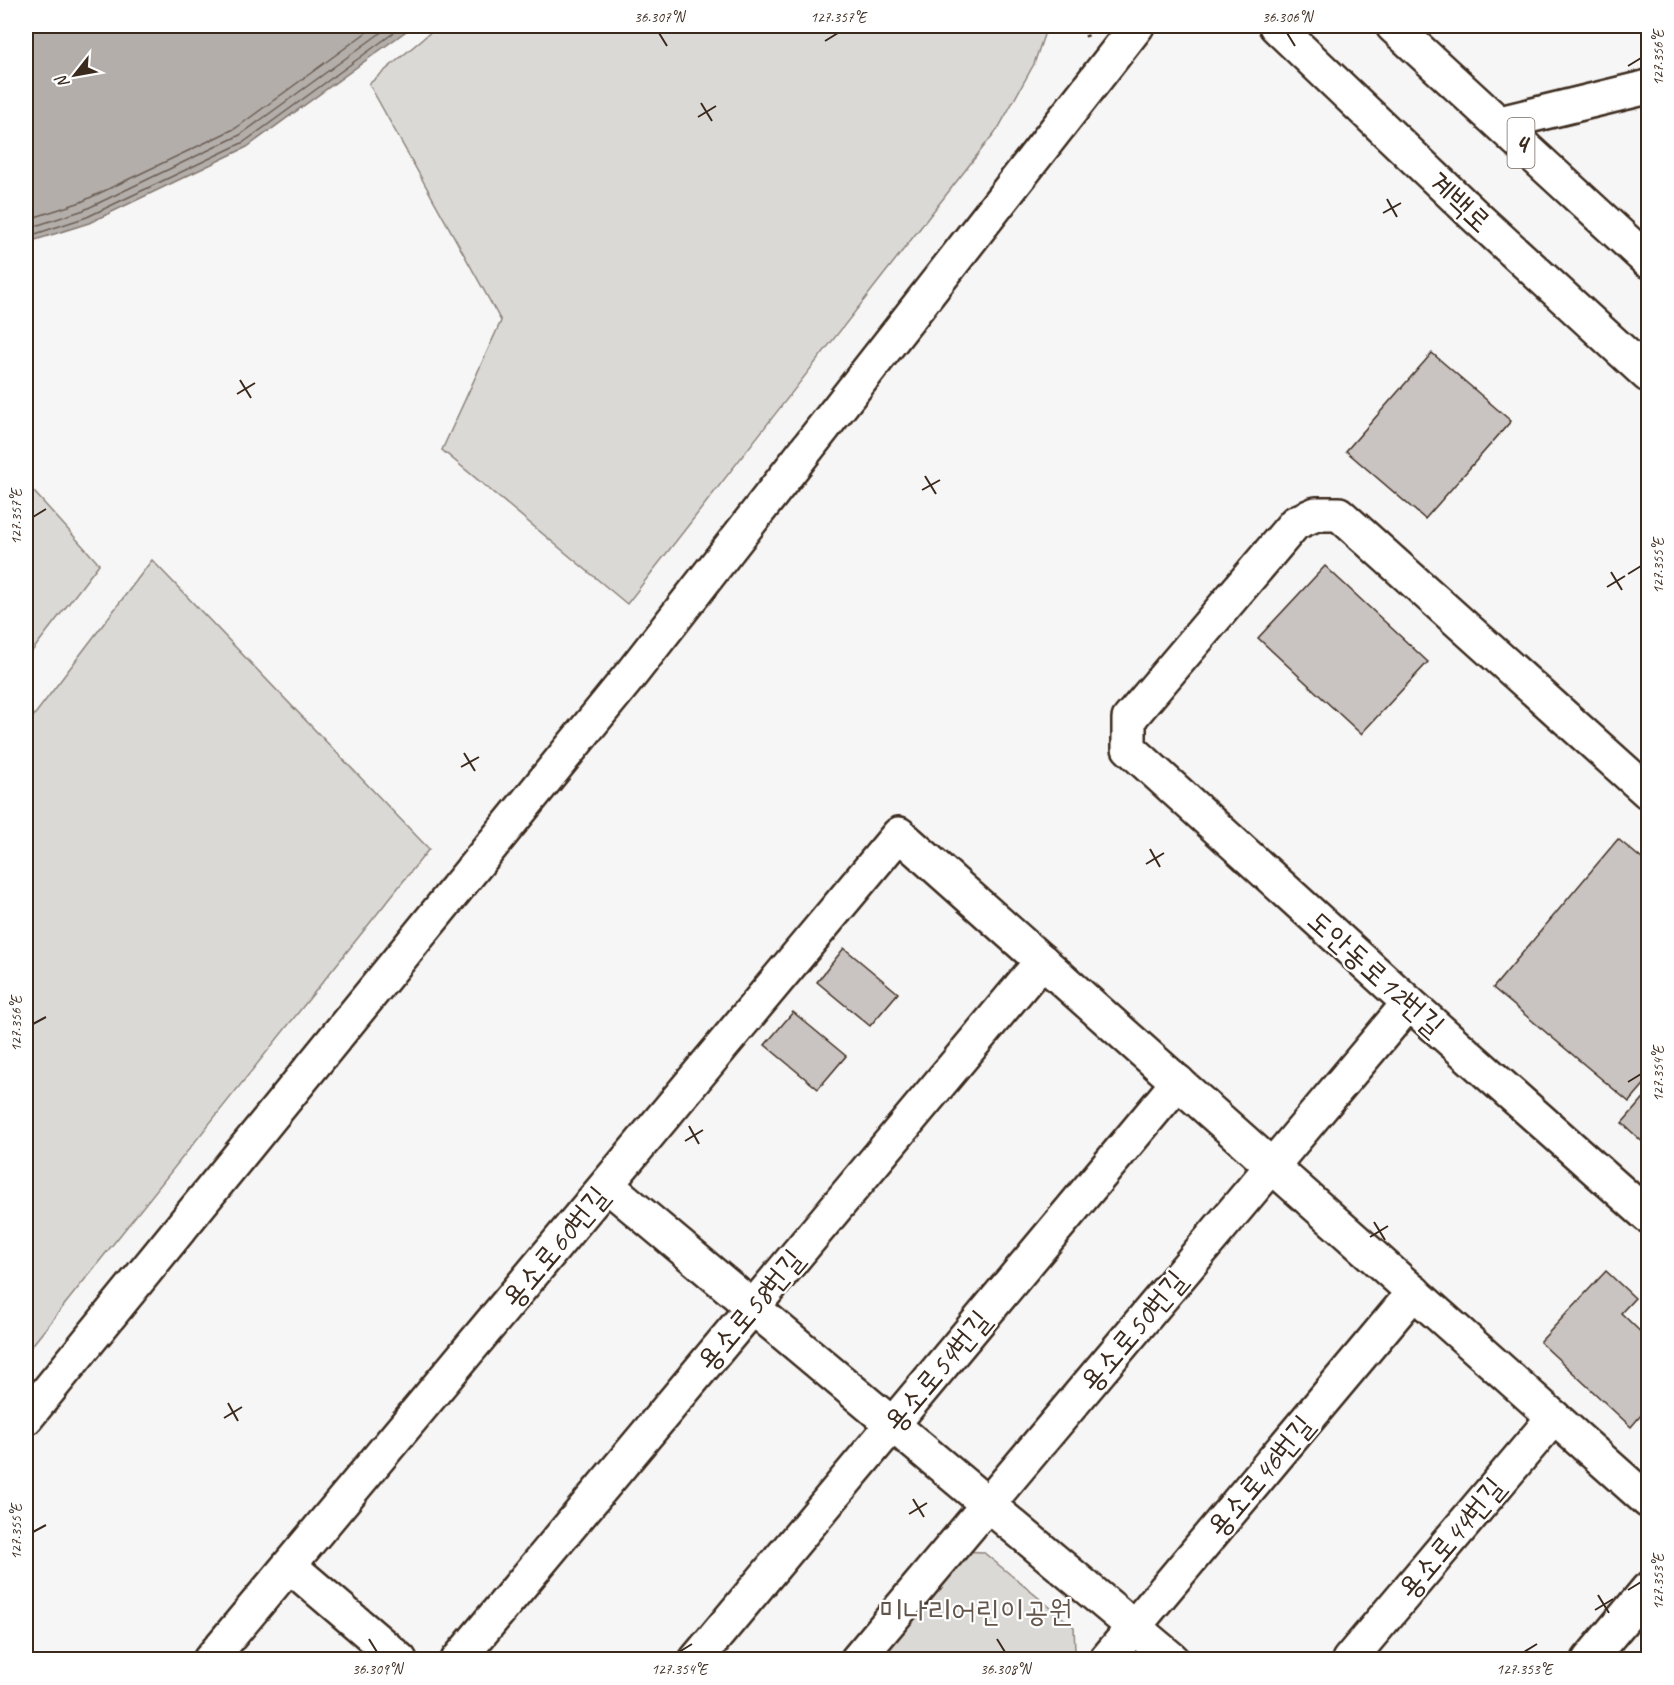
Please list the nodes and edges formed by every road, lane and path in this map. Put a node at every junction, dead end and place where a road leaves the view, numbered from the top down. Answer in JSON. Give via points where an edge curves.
{"nodes":[{"id":1,"x":1137,"y":26,"type":"edge"},
{"id":2,"x":1275,"y":26,"type":"edge"},
{"id":3,"x":1393,"y":26,"type":"edge"},
{"id":4,"x":1648,"y":87,"type":"edge"},
{"id":5,"x":1500,"y":123,"type":"junction"},
{"id":6,"x":1648,"y":261,"type":"edge"},
{"id":7,"x":1648,"y":375,"type":"edge"},
{"id":8,"x":1648,"y":792,"type":"edge"},
{"id":9,"x":1042,"y":961,"type":"junction"},
{"id":10,"x":1409,"y":1003,"type":"junction"},
{"id":11,"x":1178,"y":1082,"type":"junction"},
{"id":12,"x":1272,"y":1166,"type":"junction"},
{"id":13,"x":607,"y":1185,"type":"junction"},
{"id":14,"x":1648,"y":1216,"type":"edge"},
{"id":15,"x":1414,"y":1292,"type":"junction"},
{"id":16,"x":753,"y":1307,"type":"junction"},
{"id":17,"x":26,"y":1418,"type":"edge"},
{"id":18,"x":1554,"y":1418,"type":"junction"},
{"id":19,"x":892,"y":1424,"type":"junction"},
{"id":20,"x":1648,"y":1501,"type":"edge"},
{"id":21,"x":988,"y":1504,"type":"junction"},
{"id":22,"x":290,"y":1566,"type":"junction"},
{"id":23,"x":1648,"y":1589,"type":"edge"},
{"id":24,"x":1134,"y":1626,"type":"junction"},
{"id":25,"x":210,"y":1659,"type":"edge"},
{"id":26,"x":400,"y":1659,"type":"edge"},
{"id":27,"x":458,"y":1659,"type":"edge"},
{"id":28,"x":696,"y":1659,"type":"edge"},
{"id":29,"x":857,"y":1659,"type":"edge"},
{"id":30,"x":1106,"y":1659,"type":"edge"},
{"id":31,"x":1173,"y":1659,"type":"edge"},
{"id":32,"x":1349,"y":1659,"type":"edge"},
{"id":33,"x":1589,"y":1659,"type":"edge"}],
"edges":[{"from":1,"to":17,"type":"street","via":[[632,673]]},
{"from":2,"to":7,"type":"street","name":"계백로"},
{"from":3,"to":5,"type":"street","number":"4"},
{"from":4,"to":5,"type":"street"},
{"from":5,"to":6,"type":"street","number":"4"},
{"from":8,"to":10,"type":"street","name":"도안동로12번길","via":[[1339,514],[1316,514],[1295,523],[1129,719],[1128,748]]},
{"from":9,"to":11,"type":"street"},
{"from":9,"to":13,"type":"street","name":"용소로60번길","via":[[899,834]]},
{"from":9,"to":16,"type":"street","name":"용소로58번길"},
{"from":10,"to":12,"type":"street","name":"용소로50번길"},
{"from":10,"to":14,"type":"street","name":"도안동로12번길"},
{"from":11,"to":12,"type":"street"},
{"from":11,"to":19,"type":"street","name":"용소로54번길"},
{"from":12,"to":15,"type":"street"},
{"from":12,"to":21,"type":"street","name":"용소로50번길"},
{"from":13,"to":16,"type":"street"},
{"from":13,"to":22,"type":"street","name":"용소로60번길"},
{"from":15,"to":18,"type":"street"},
{"from":15,"to":24,"type":"street","name":"용소로46번길"},
{"from":16,"to":19,"type":"street"},
{"from":16,"to":27,"type":"street","name":"용소로58번길"},
{"from":18,"to":20,"type":"street"},
{"from":18,"to":32,"type":"street","name":"용소로44번길"},
{"from":19,"to":21,"type":"street"},
{"from":19,"to":28,"type":"street","name":"용소로54번길"},
{"from":21,"to":24,"type":"street"},
{"from":21,"to":29,"type":"street","name":"용소로50번길"},
{"from":22,"to":25,"type":"street","name":"용소로60번길"},
{"from":22,"to":26,"type":"street"},
{"from":23,"to":33,"type":"street"},
{"from":24,"to":30,"type":"street","name":"용소로46번길"},
{"from":24,"to":31,"type":"street"}]}
